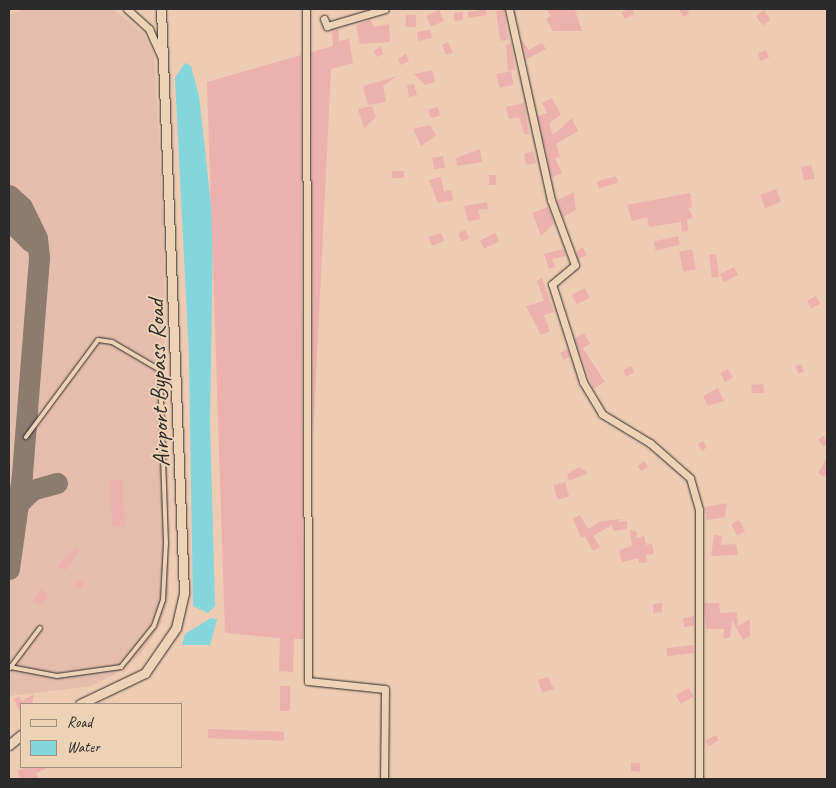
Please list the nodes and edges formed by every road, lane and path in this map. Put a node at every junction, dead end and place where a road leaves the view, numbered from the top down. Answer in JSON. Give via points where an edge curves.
{"nodes":[{"id":1,"x":127,"y":9,"type":"edge"},
{"id":2,"x":161,"y":9,"type":"edge"},
{"id":3,"x":306,"y":9,"type":"edge"},
{"id":4,"x":386,"y":9,"type":"edge"},
{"id":5,"x":509,"y":9,"type":"edge"},
{"id":6,"x":324,"y":19,"type":"dead end"},
{"id":7,"x":163,"y":65,"type":"junction"},
{"id":8,"x":26,"y":437,"type":"dead end"},
{"id":9,"x":40,"y":628,"type":"dead end"},
{"id":10,"x":9,"y":668,"type":"edge"},
{"id":11,"x":82,"y":703,"type":"edge"},
{"id":12,"x":20,"y":736,"type":"edge"},
{"id":13,"x":9,"y":746,"type":"edge"},
{"id":14,"x":384,"y":779,"type":"edge"},
{"id":15,"x":699,"y":779,"type":"edge"}],
"edges":[{"from":1,"to":7,"type":"street","via":[[148,29]]},
{"from":2,"to":7,"type":"street","name":"Airport Bypass Road"},
{"from":3,"to":14,"type":"street","via":[[308,681],[385,689]]},
{"from":4,"to":6,"type":"street","via":[[327,26]]},
{"from":5,"to":15,"type":"street","via":[[551,200],[575,265],[552,284],[582,382],[602,414],[650,443],[690,478],[699,510]]},
{"from":7,"to":11,"type":"street","name":"Airport Bypass Road","via":[[184,592],[176,628],[152,666],[137,678]]},
{"from":8,"to":10,"type":"lane","via":[[98,340],[112,342],[160,370],[166,542],[164,600],[154,626],[121,666],[57,676]]},
{"from":9,"to":10,"type":"lane"},
{"from":12,"to":13,"type":"street"}]}
